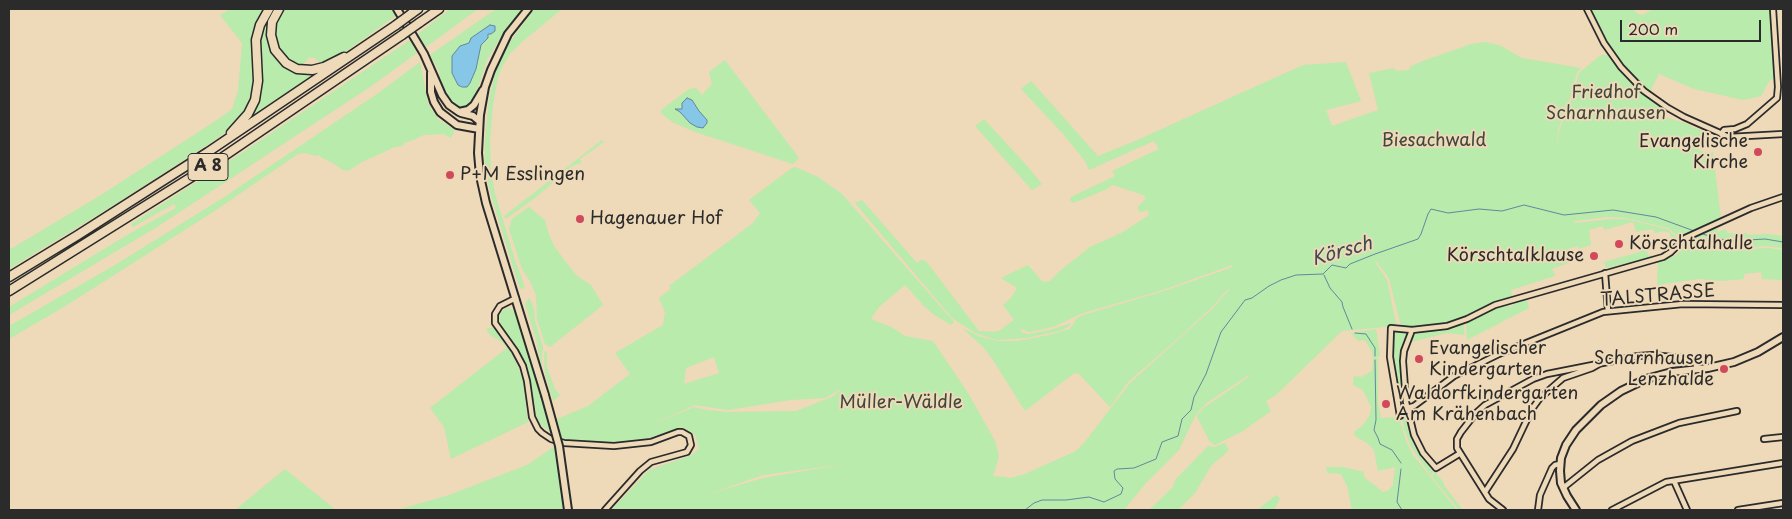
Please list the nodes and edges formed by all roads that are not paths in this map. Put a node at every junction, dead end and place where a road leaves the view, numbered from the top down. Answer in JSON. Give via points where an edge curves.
{"nodes":[{"id":1,"x":269,"y":9,"type":"edge"},
{"id":2,"x":279,"y":9,"type":"edge"},
{"id":3,"x":397,"y":9,"type":"edge"},
{"id":4,"x":418,"y":9,"type":"edge"},
{"id":5,"x":439,"y":9,"type":"edge"},
{"id":6,"x":528,"y":9,"type":"edge"},
{"id":7,"x":1587,"y":9,"type":"edge"},
{"id":8,"x":1773,"y":9,"type":"edge"},
{"id":9,"x":362,"y":48,"type":"junction"},
{"id":10,"x":431,"y":72,"type":"junction"},
{"id":11,"x":485,"y":87,"type":"junction"},
{"id":12,"x":459,"y":112,"type":"junction"},
{"id":13,"x":480,"y":121,"type":"junction"},
{"id":14,"x":479,"y":129,"type":"junction"},
{"id":15,"x":1721,"y":134,"type":"junction"},
{"id":16,"x":1783,"y":134,"type":"edge"},
{"id":17,"x":221,"y":144,"type":"junction"},
{"id":18,"x":1783,"y":197,"type":"edge"},
{"id":19,"x":1605,"y":274,"type":"junction"},
{"id":20,"x":9,"y":276,"type":"edge"},
{"id":21,"x":9,"y":291,"type":"edge"},
{"id":22,"x":516,"y":298,"type":"junction"},
{"id":23,"x":1783,"y":305,"type":"edge"},
{"id":24,"x":1608,"y":311,"type":"junction"},
{"id":25,"x":1412,"y":330,"type":"junction"},
{"id":26,"x":1783,"y":337,"type":"edge"},
{"id":27,"x":1599,"y":364,"type":"junction"},
{"id":28,"x":1697,"y":369,"type":"junction"},
{"id":29,"x":1407,"y":408,"type":"junction"},
{"id":30,"x":1737,"y":411,"type":"dead end"},
{"id":31,"x":1400,"y":416,"type":"dead end"},
{"id":32,"x":1783,"y":438,"type":"edge"},
{"id":33,"x":1764,"y":439,"type":"dead end"},
{"id":34,"x":1459,"y":454,"type":"junction"},
{"id":35,"x":1783,"y":463,"type":"edge"},
{"id":36,"x":1560,"y":464,"type":"junction"},
{"id":37,"x":1674,"y":481,"type":"junction"},
{"id":38,"x":1563,"y":488,"type":"junction"},
{"id":39,"x":1485,"y":492,"type":"junction"},
{"id":40,"x":1783,"y":503,"type":"edge"},
{"id":41,"x":568,"y":510,"type":"edge"},
{"id":42,"x":605,"y":510,"type":"edge"},
{"id":43,"x":1503,"y":510,"type":"edge"},
{"id":44,"x":1538,"y":510,"type":"edge"},
{"id":45,"x":1576,"y":510,"type":"edge"},
{"id":46,"x":1612,"y":510,"type":"edge"},
{"id":47,"x":1687,"y":510,"type":"edge"},
{"id":48,"x":1738,"y":510,"type":"edge"}],
"edges":[{"from":1,"to":17,"type":"highway","via":[[256,40],[258,80],[255,100],[248,114]]},
{"from":2,"to":9,"type":"highway","via":[[272,24],[272,40],[279,56],[292,67],[321,68]]},
{"from":3,"to":10,"type":"main road","via":[[422,50]]},
{"from":4,"to":9,"type":"highway","number":"A 8","bridge":true},
{"from":5,"to":21,"type":"highway","number":"A 8","bridge":true,"via":[[214,163]]},
{"from":6,"to":11,"type":"main road","via":[[502,45]]},
{"from":7,"to":15,"type":"street","via":[[1610,52],[1635,82],[1671,110]]},
{"from":8,"to":15,"type":"street","via":[[1777,98],[1746,124],[1724,130]]},
{"from":9,"to":17,"type":"highway","number":"A 8"},
{"from":10,"to":12,"type":"main road","via":[[444,99]]},
{"from":10,"to":14,"type":"main road","via":[[432,96],[440,112],[457,125]]},
{"from":11,"to":12,"type":"main road","via":[[472,108]]},
{"from":11,"to":13,"type":"main road"},
{"from":12,"to":13,"type":"main road"},
{"from":13,"to":14,"type":"main road"},
{"from":14,"to":22,"type":"main road","via":[[483,189]]},
{"from":15,"to":16,"type":"street","via":[[1732,137]]},
{"from":17,"to":20,"type":"highway","number":"A 8"},
{"from":18,"to":19,"type":"street","via":[[1689,236],[1664,256]]},
{"from":19,"to":24,"type":"street"},
{"from":19,"to":25,"type":"street","via":[[1493,306],[1453,325]]},
{"from":22,"to":41,"type":"main road","bridge":true,"via":[[559,446]]},
{"from":22,"to":42,"type":"street","via":[[500,306],[495,314],[496,323],[523,366],[532,417],[542,433],[564,443],[614,446],[651,442],[678,432],[689,436],[691,445],[687,452],[655,460],[646,466]]},
{"from":23,"to":24,"type":"street","name":"TALSTRASSE","via":[[1683,304]]},
{"from":24,"to":29,"type":"street","name":"TALSTRASSE","via":[[1499,354],[1454,376]]},
{"from":25,"to":29,"type":"street","via":[[1403,358]]},
{"from":25,"to":31,"type":"street","via":[[1391,328],[1390,357]]},
{"from":26,"to":28,"type":"main road","via":[[1742,360]]},
{"from":27,"to":28,"type":"street","via":[[1652,355],[1692,359]]},
{"from":27,"to":34,"type":"street","via":[[1542,376],[1487,404],[1460,434],[1457,443]]},
{"from":27,"to":39,"type":"street","via":[[1562,379],[1539,400]]},
{"from":28,"to":36,"type":"main road","via":[[1652,377],[1610,398],[1576,430]]},
{"from":29,"to":34,"type":"street","via":[[1414,435],[1433,467],[1438,468]]},
{"from":30,"to":38,"type":"street","via":[[1679,423],[1632,441],[1598,460]]},
{"from":32,"to":33,"type":"street"},
{"from":34,"to":39,"type":"street"},
{"from":35,"to":37,"type":"street"},
{"from":36,"to":38,"type":"main road"},
{"from":36,"to":44,"type":"street","via":[[1552,468],[1540,495]]},
{"from":37,"to":46,"type":"street","via":[[1663,483]]},
{"from":37,"to":47,"type":"street"},
{"from":38,"to":45,"type":"main road"},
{"from":39,"to":43,"type":"street"},
{"from":40,"to":48,"type":"street"}]}
